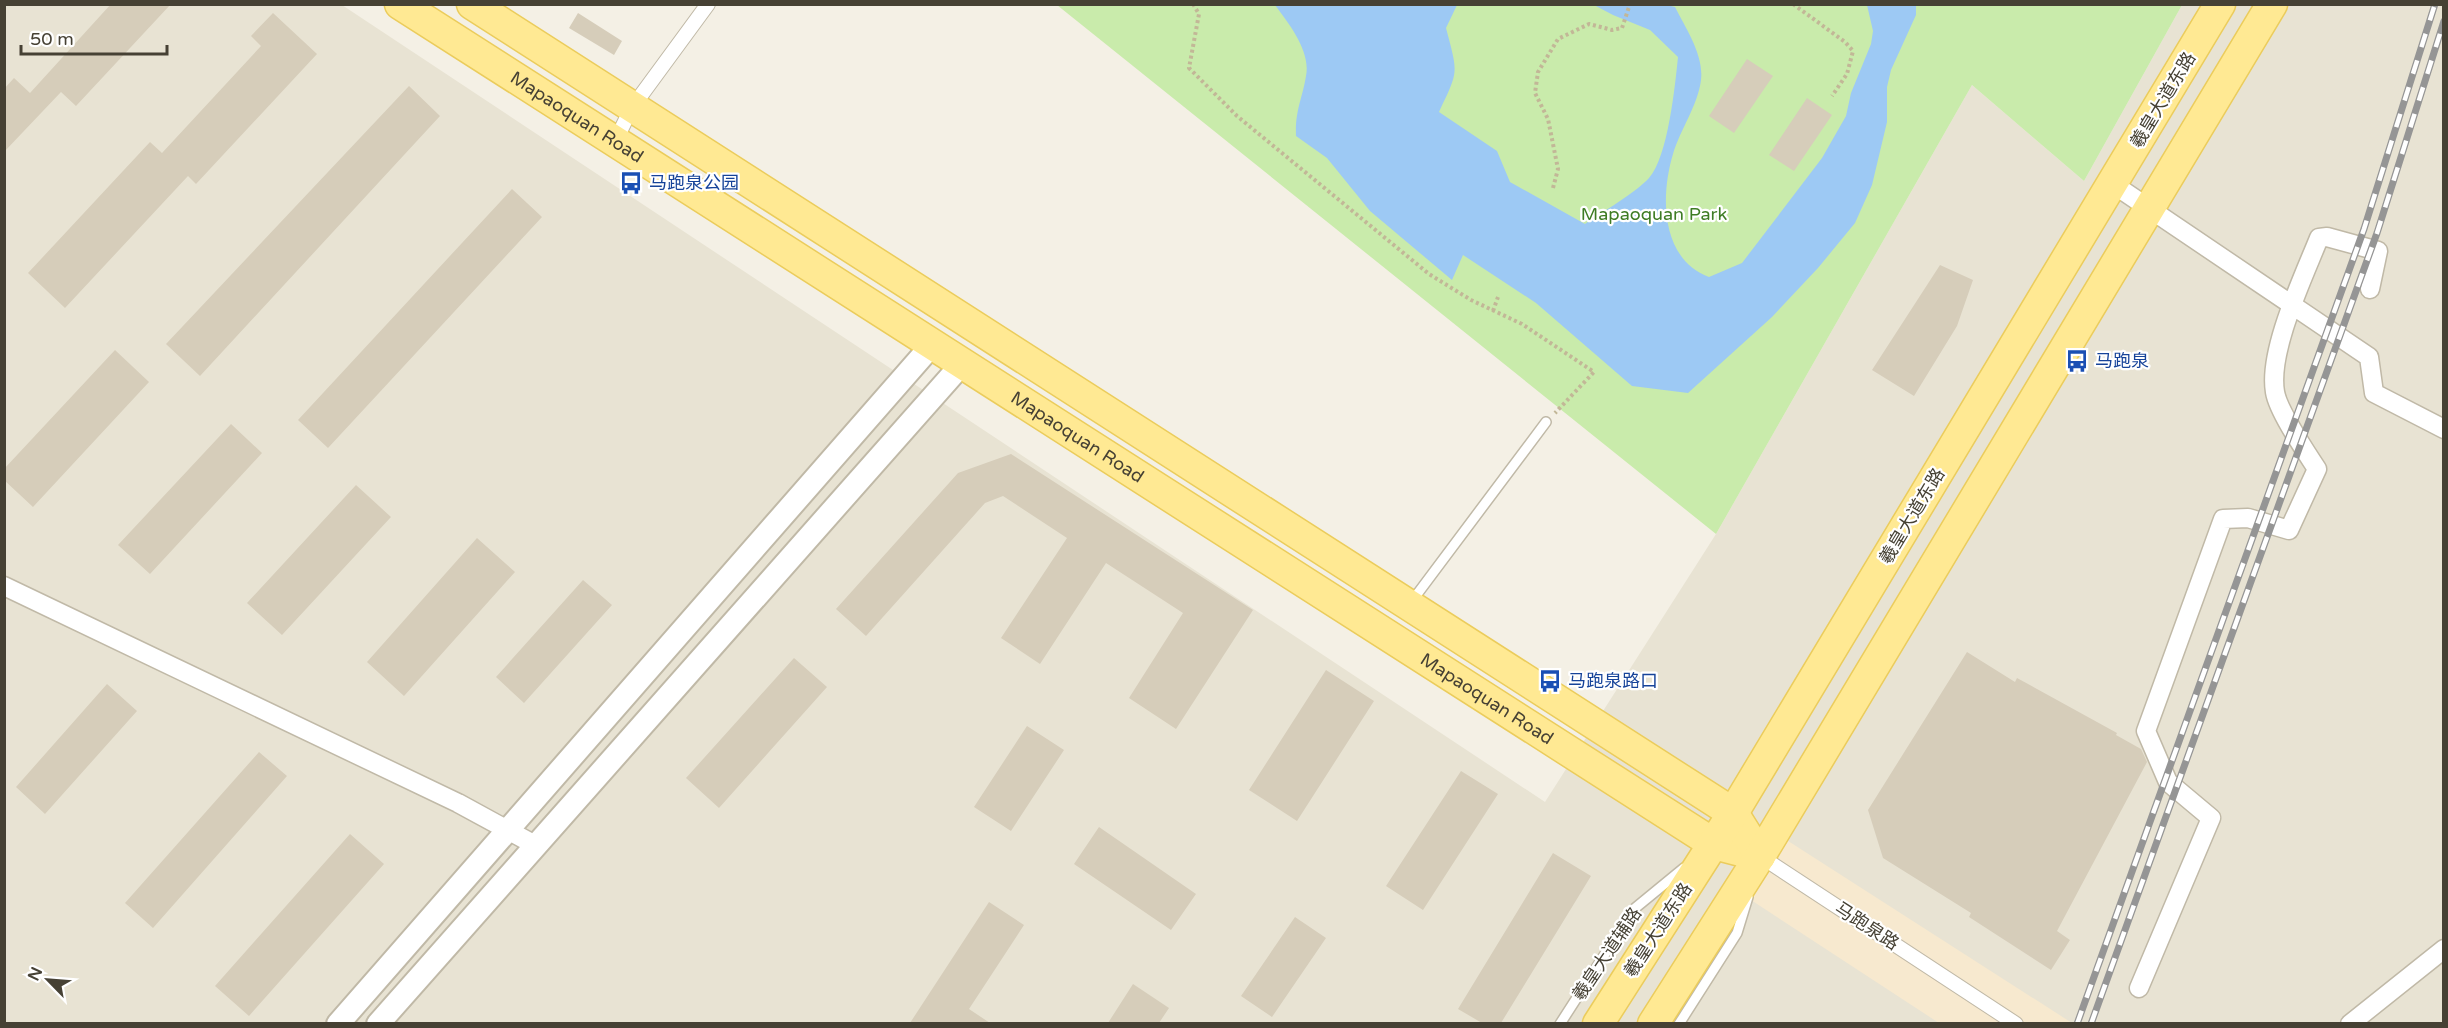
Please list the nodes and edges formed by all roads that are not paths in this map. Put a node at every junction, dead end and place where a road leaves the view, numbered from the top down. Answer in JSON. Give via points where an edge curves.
{"nodes":[{"id":1,"x":400,"y":4,"type":"edge"},
{"id":2,"x":472,"y":4,"type":"edge"},
{"id":3,"x":708,"y":4,"type":"edge"},
{"id":4,"x":2220,"y":4,"type":"edge"},
{"id":5,"x":2272,"y":4,"type":"edge"},
{"id":6,"x":631,"y":108,"type":"junction"},
{"id":7,"x":615,"y":142,"type":"junction"},
{"id":8,"x":2113,"y":183,"type":"junction"},
{"id":9,"x":2151,"y":209,"type":"junction"},
{"id":10,"x":2370,"y":289,"type":"dead end"},
{"id":11,"x":2292,"y":306,"type":"junction"},
{"id":12,"x":933,"y":345,"type":"junction"},
{"id":13,"x":962,"y":364,"type":"junction"},
{"id":14,"x":1546,"y":422,"type":"road end"},
{"id":15,"x":2444,"y":429,"type":"edge"},
{"id":16,"x":4,"y":586,"type":"edge"},
{"id":17,"x":1409,"y":606,"type":"junction"},
{"id":18,"x":1733,"y":813,"type":"junction"},
{"id":19,"x":507,"y":830,"type":"junction"},
{"id":20,"x":1714,"y":844,"type":"junction"},
{"id":21,"x":535,"y":845,"type":"junction"},
{"id":22,"x":1760,"y":856,"type":"junction"},
{"id":23,"x":2444,"y":949,"type":"edge"},
{"id":24,"x":2139,"y":988,"type":"dead end"},
{"id":25,"x":338,"y":1023,"type":"edge"},
{"id":26,"x":378,"y":1023,"type":"edge"},
{"id":27,"x":1560,"y":1023,"type":"edge"},
{"id":28,"x":1598,"y":1023,"type":"edge"},
{"id":29,"x":1653,"y":1023,"type":"edge"},
{"id":30,"x":1679,"y":1023,"type":"edge"},
{"id":31,"x":2016,"y":1023,"type":"edge"},
{"id":32,"x":2350,"y":1023,"type":"edge"}],
"edges":[{"from":1,"to":7,"type":"main road","name":"Mapaoquan Road"},
{"from":2,"to":6,"type":"main road","name":"Mapaoquan Road"},
{"from":3,"to":6,"type":"street"},
{"from":4,"to":8,"type":"main road","name":"羲皇大道东路"},
{"from":5,"to":9,"type":"main road"},
{"from":6,"to":7,"type":"street"},
{"from":6,"to":17,"type":"main road","name":"Mapaoquan Road"},
{"from":7,"to":12,"type":"main road","name":"Mapaoquan Road"},
{"from":8,"to":9,"type":"street"},
{"from":8,"to":18,"type":"main road","name":"羲皇大道东路"},
{"from":9,"to":11,"type":"street"},
{"from":9,"to":22,"type":"main road"},
{"from":10,"to":11,"type":"street","via":[[2378,251],[2319,238]]},
{"from":11,"to":15,"type":"street","via":[[2369,357],[2374,393]]},
{"from":11,"to":24,"type":"street","via":[[2274,365],[2275,394],[2317,469],[2289,530],[2248,518],[2223,519],[2146,731],[2168,782],[2211,818]]},
{"from":12,"to":13,"type":"main road","name":"Mapaoquan Road"},
{"from":12,"to":19,"type":"street"},
{"from":13,"to":20,"type":"main road","name":"Mapaoquan Road"},
{"from":13,"to":21,"type":"street"},
{"from":14,"to":17,"type":"lane"},
{"from":16,"to":19,"type":"street"},
{"from":17,"to":18,"type":"main road","name":"Mapaoquan Road"},
{"from":18,"to":20,"type":"main road","name":"羲皇大道东路"},
{"from":18,"to":22,"type":"main road","name":"马跑泉路"},
{"from":19,"to":21,"type":"street"},
{"from":19,"to":25,"type":"street"},
{"from":20,"to":22,"type":"main road","name":"Mapaoquan Road"},
{"from":20,"to":27,"type":"lane","name":"羲皇大道辅路","via":[[1634,909]]},
{"from":20,"to":28,"type":"main road","name":"羲皇大道东路"},
{"from":21,"to":26,"type":"street"},
{"from":22,"to":29,"type":"main road"},
{"from":22,"to":30,"type":"lane","via":[[1737,933]]},
{"from":22,"to":31,"type":"street","name":"马跑泉路"},
{"from":23,"to":32,"type":"street"}]}
